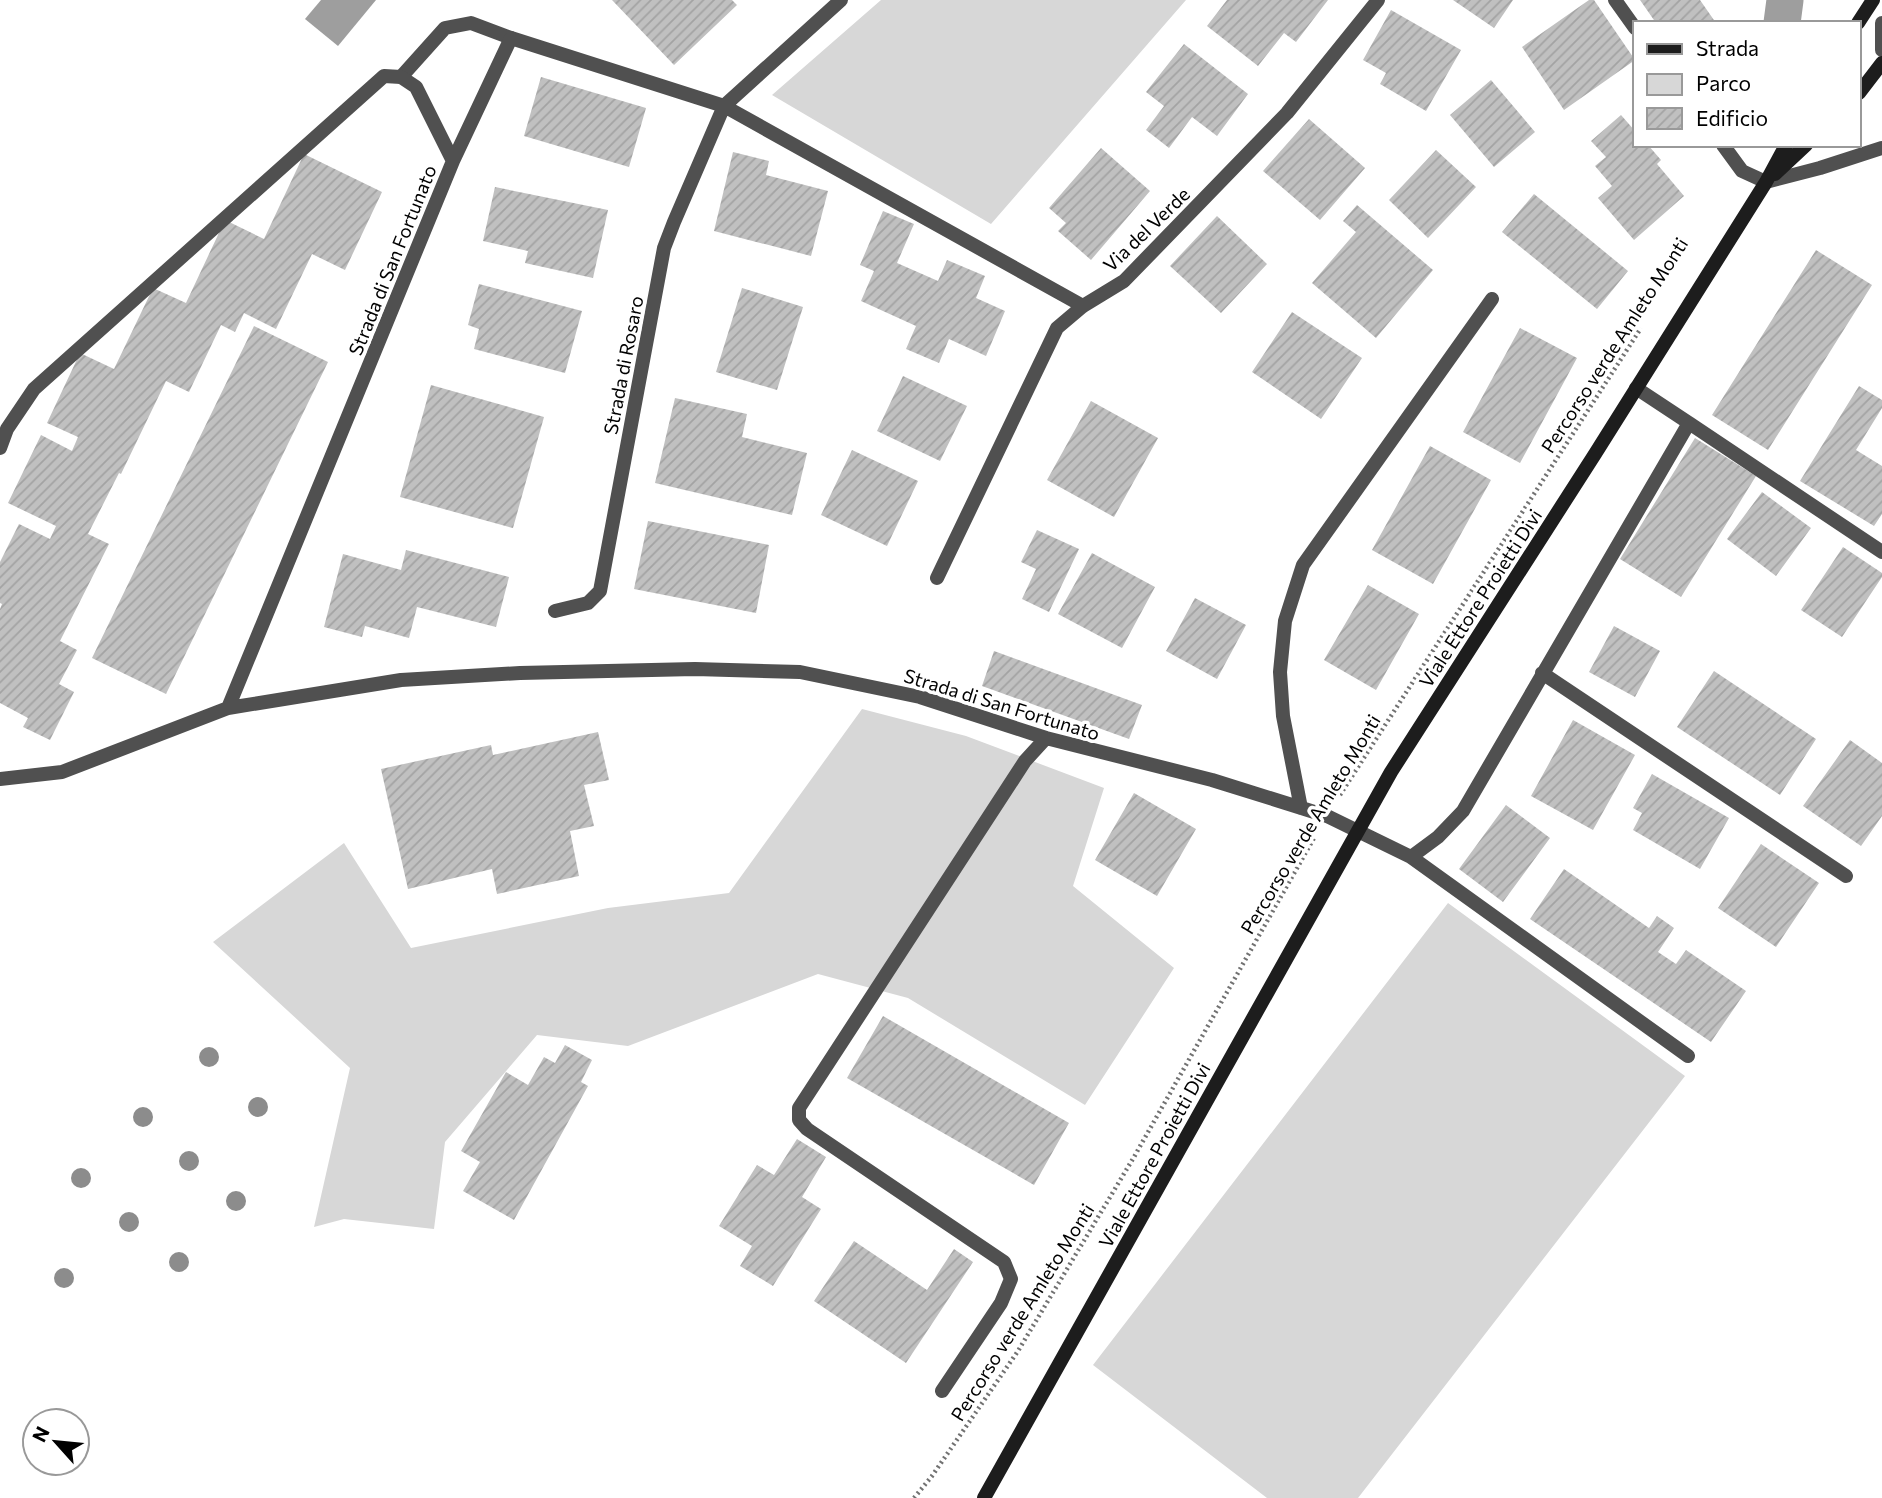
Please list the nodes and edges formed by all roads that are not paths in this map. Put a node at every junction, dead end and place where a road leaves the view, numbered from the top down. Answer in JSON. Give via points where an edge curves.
{"nodes":[{"id":1,"x":841,"y":0,"type":"edge"},
{"id":2,"x":1378,"y":0,"type":"edge"},
{"id":3,"x":1615,"y":0,"type":"edge"},
{"id":4,"x":1873,"y":0,"type":"edge"},
{"id":5,"x":1859,"y":21,"type":"edge"},
{"id":6,"x":1882,"y":23,"type":"edge"},
{"id":7,"x":1633,"y":24,"type":"edge"},
{"id":8,"x":511,"y":38,"type":"junction"},
{"id":9,"x":1882,"y":50,"type":"edge"},
{"id":10,"x":1882,"y":63,"type":"edge"},
{"id":11,"x":401,"y":77,"type":"junction"},
{"id":12,"x":1861,"y":90,"type":"edge"},
{"id":13,"x":724,"y":106,"type":"junction"},
{"id":14,"x":1724,"y":147,"type":"edge"},
{"id":15,"x":1785,"y":147,"type":"edge"},
{"id":16,"x":1804,"y":147,"type":"edge"},
{"id":17,"x":1882,"y":148,"type":"edge"},
{"id":18,"x":453,"y":160,"type":"junction"},
{"id":19,"x":1766,"y":181,"type":"junction"},
{"id":20,"x":1492,"y":299,"type":"dead end"},
{"id":21,"x":1083,"y":306,"type":"junction"},
{"id":22,"x":1636,"y":388,"type":"junction"},
{"id":23,"x":1689,"y":423,"type":"junction"},
{"id":24,"x":0,"y":448,"type":"edge"},
{"id":25,"x":1882,"y":552,"type":"edge"},
{"id":26,"x":937,"y":578,"type":"dead end"},
{"id":27,"x":555,"y":611,"type":"dead end"},
{"id":28,"x":1542,"y":673,"type":"junction"},
{"id":29,"x":228,"y":708,"type":"junction"},
{"id":30,"x":1046,"y":738,"type":"junction"},
{"id":31,"x":0,"y":779,"type":"edge"},
{"id":32,"x":1301,"y":808,"type":"junction"},
{"id":33,"x":1357,"y":830,"type":"junction"},
{"id":34,"x":1411,"y":857,"type":"junction"},
{"id":35,"x":1846,"y":876,"type":"dead end"},
{"id":36,"x":1688,"y":1056,"type":"dead end"},
{"id":37,"x":942,"y":1391,"type":"dead end"},
{"id":38,"x":984,"y":1498,"type":"edge"}],
"edges":[{"from":1,"to":13,"type":"street","name":"Strada di Rosaro"},
{"from":2,"to":21,"type":"street","name":"Via del Verde","via":[[1287,113],[1124,281]]},
{"from":3,"to":7,"type":"street"},
{"from":4,"to":5,"type":"main road"},
{"from":6,"to":9,"type":"street"},
{"from":8,"to":11,"type":"street","via":[[471,23],[445,28]]},
{"from":8,"to":13,"type":"street"},
{"from":8,"to":18,"type":"street"},
{"from":10,"to":12,"type":"main road"},
{"from":11,"to":18,"type":"street","name":"Strada di San Fortunato","via":[[416,87]]},
{"from":11,"to":24,"type":"street","via":[[384,76],[34,389]]},
{"from":13,"to":21,"type":"street"},
{"from":13,"to":27,"type":"street","name":"Strada di Rosaro","via":[[664,248],[600,591],[588,603]]},
{"from":14,"to":19,"type":"street","via":[[1742,171]]},
{"from":15,"to":19,"type":"main road"},
{"from":16,"to":19,"type":"main road"},
{"from":17,"to":19,"type":"street"},
{"from":18,"to":29,"type":"street","name":"Strada di San Fortunato"},
{"from":19,"to":22,"type":"main road","name":"Viale Ettore Proietti Divi"},
{"from":20,"to":32,"type":"street","via":[[1303,565],[1285,621],[1280,672],[1283,716]]},
{"from":21,"to":26,"type":"street","name":"Via del Verde","via":[[1057,328]]},
{"from":22,"to":23,"type":"street"},
{"from":22,"to":33,"type":"main road","name":"Viale Ettore Proietti Divi"},
{"from":23,"to":25,"type":"street"},
{"from":23,"to":28,"type":"street"},
{"from":28,"to":34,"type":"street","via":[[1463,811]]},
{"from":28,"to":35,"type":"street"},
{"from":29,"to":30,"type":"street","name":"Strada di San Fortunato","via":[[401,680],[695,669],[800,672],[920,696]]},
{"from":29,"to":31,"type":"street","name":"Strada di San Fortunato","via":[[62,772]]},
{"from":30,"to":32,"type":"street","name":"Strada di San Fortunato"},
{"from":30,"to":37,"type":"street","via":[[1025,761],[799,1108],[799,1120],[807,1129],[1004,1262],[1011,1279],[1001,1303]]},
{"from":32,"to":33,"type":"street","name":"Strada di San Fortunato"},
{"from":33,"to":34,"type":"street"},
{"from":33,"to":38,"type":"main road","name":"Viale Ettore Proietti Divi"},
{"from":34,"to":36,"type":"street"}]}
